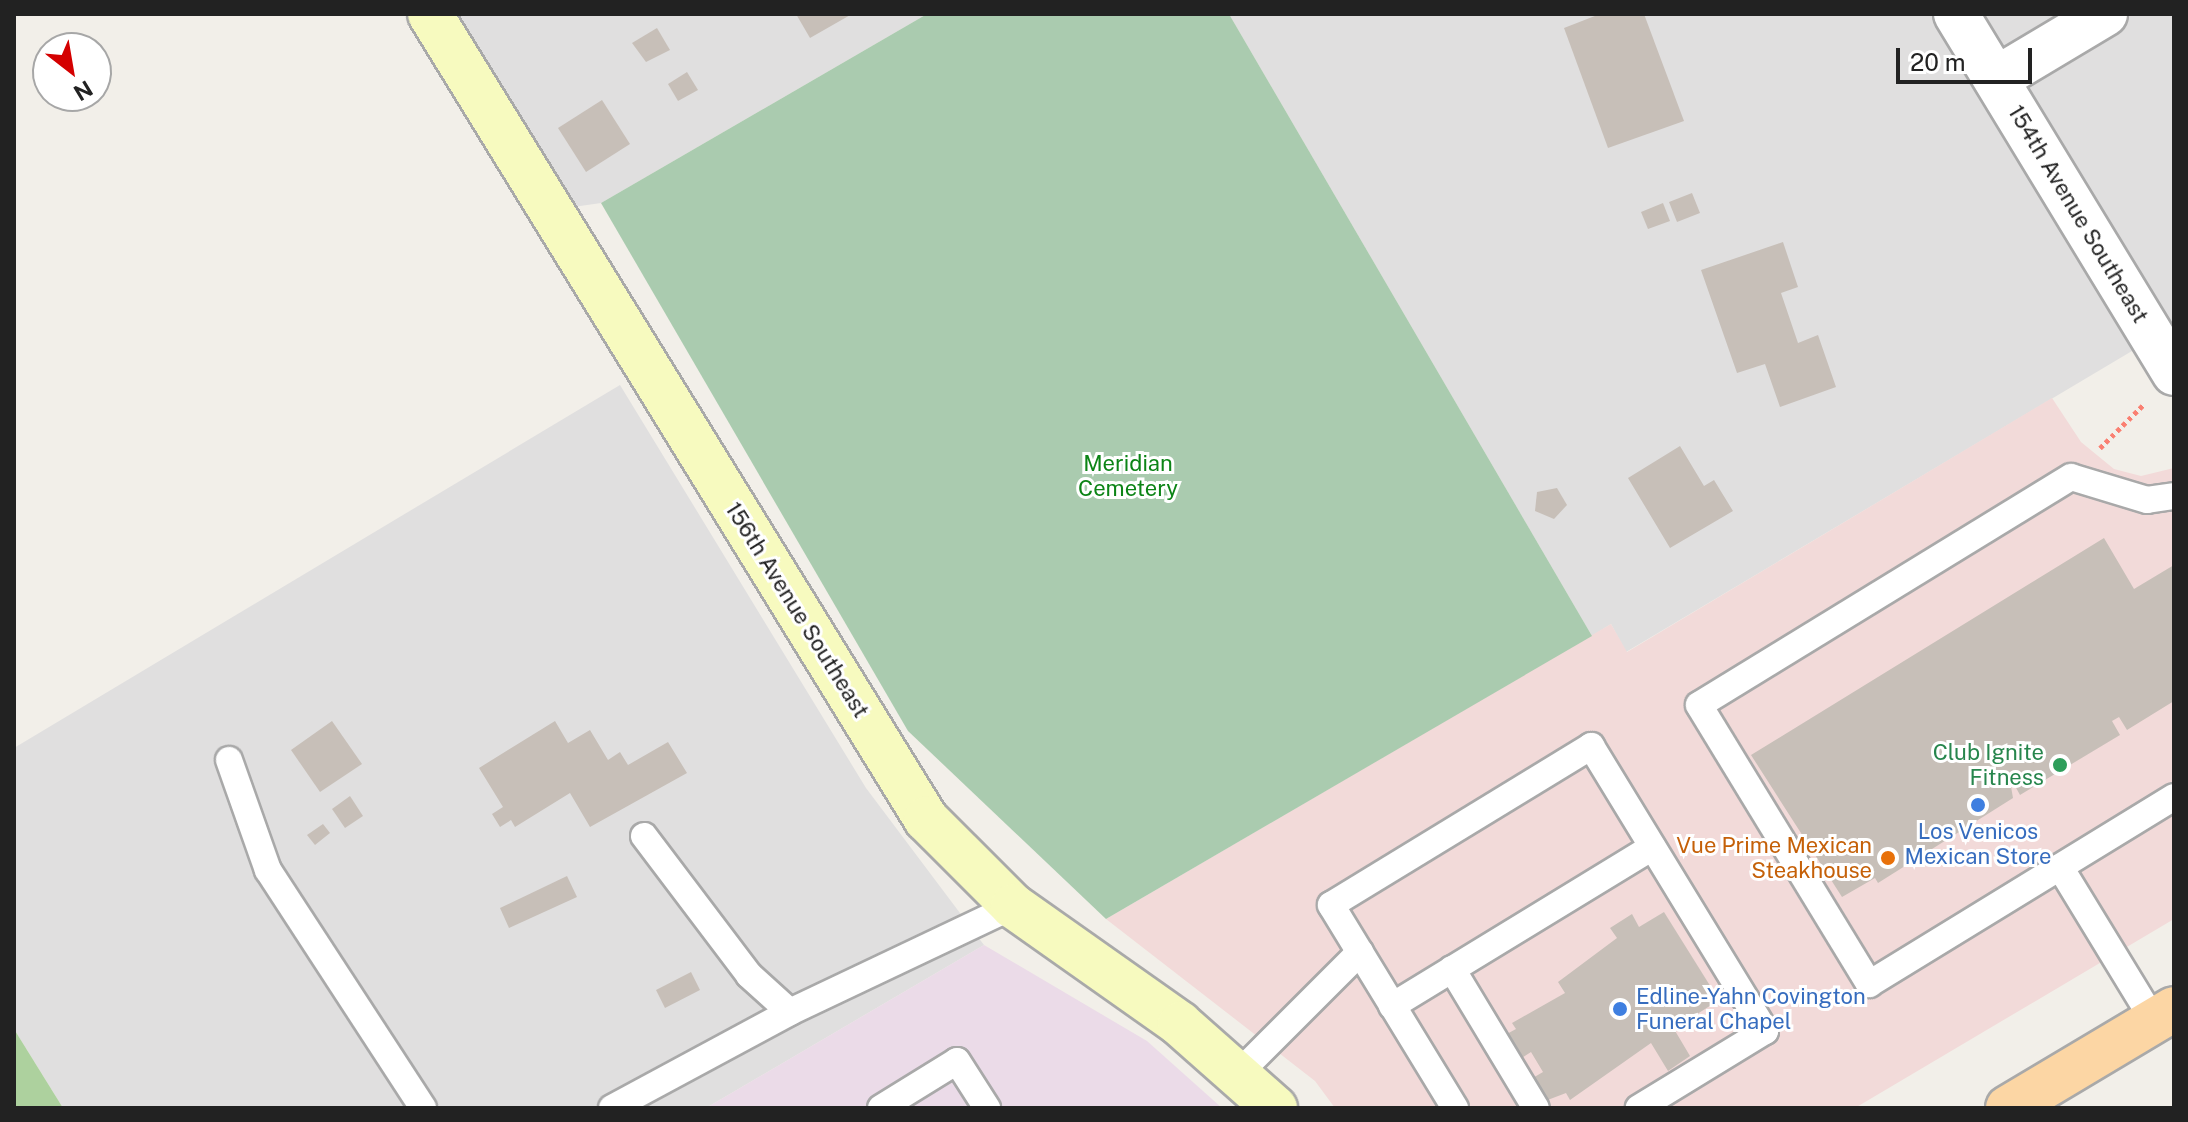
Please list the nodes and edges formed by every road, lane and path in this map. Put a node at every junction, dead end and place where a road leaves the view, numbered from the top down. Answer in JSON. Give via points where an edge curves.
{"nodes":[{"id":1,"x":430,"y":14,"type":"edge"},
{"id":2,"x":1956,"y":14,"type":"edge"},
{"id":3,"x":2105,"y":14,"type":"edge"},
{"id":4,"x":1996,"y":79,"type":"junction"},
{"id":5,"x":2164,"y":384,"type":"edge"},
{"id":6,"x":2071,"y":477,"type":"junction"},
{"id":7,"x":2174,"y":496,"type":"edge"},
{"id":8,"x":229,"y":760,"type":"dead end"},
{"id":9,"x":2174,"y":797,"type":"edge"},
{"id":10,"x":644,"y":836,"type":"dead end"},
{"id":11,"x":1652,"y":847,"type":"junction"},
{"id":12,"x":2060,"y":867,"type":"junction"},
{"id":13,"x":1013,"y":906,"type":"junction"},
{"id":14,"x":1360,"y":952,"type":"junction"},
{"id":15,"x":1452,"y":969,"type":"junction"},
{"id":16,"x":1392,"y":1006,"type":"junction"},
{"id":17,"x":790,"y":1012,"type":"junction"},
{"id":18,"x":2164,"y":1015,"type":"edge"},
{"id":19,"x":1237,"y":1075,"type":"junction"},
{"id":20,"x":423,"y":1108,"type":"edge"},
{"id":21,"x":612,"y":1108,"type":"edge"},
{"id":22,"x":881,"y":1108,"type":"edge"},
{"id":23,"x":987,"y":1108,"type":"edge"},
{"id":24,"x":1275,"y":1108,"type":"edge"},
{"id":25,"x":1455,"y":1108,"type":"edge"},
{"id":26,"x":1536,"y":1108,"type":"edge"},
{"id":27,"x":1639,"y":1108,"type":"edge"},
{"id":28,"x":2008,"y":1108,"type":"edge"}],
"edges":[{"from":1,"to":13,"type":"street","name":"156th Avenue Southeast","via":[[926,819]]},
{"from":2,"to":4,"type":"street","name":"154th Avenue Southeast"},
{"from":3,"to":4,"type":"street"},
{"from":4,"to":5,"type":"street","name":"154th Avenue Southeast"},
{"from":5,"to":6,"type":"path"},
{"from":6,"to":7,"type":"lane","via":[[2147,500]]},
{"from":6,"to":12,"type":"lane","via":[[1699,705],[1869,984]]},
{"from":8,"to":20,"type":"lane","via":[[268,870]]},
{"from":9,"to":12,"type":"lane"},
{"from":10,"to":17,"type":"lane","via":[[749,975]]},
{"from":11,"to":14,"type":"lane","via":[[1591,746],[1331,905]]},
{"from":11,"to":15,"type":"lane"},
{"from":11,"to":27,"type":"lane","via":[[1765,1031]]},
{"from":12,"to":18,"type":"lane"},
{"from":13,"to":17,"type":"lane"},
{"from":13,"to":19,"type":"street","name":"156th Avenue Southeast","via":[[1180,1024]]},
{"from":14,"to":16,"type":"lane"},
{"from":14,"to":19,"type":"lane"},
{"from":15,"to":16,"type":"lane"},
{"from":15,"to":26,"type":"lane"},
{"from":16,"to":25,"type":"lane"},
{"from":17,"to":21,"type":"lane"},
{"from":18,"to":28,"type":"main road"},
{"from":19,"to":24,"type":"street","name":"156th Avenue Southeast"},
{"from":22,"to":23,"type":"lane","via":[[957,1061]]}]}
